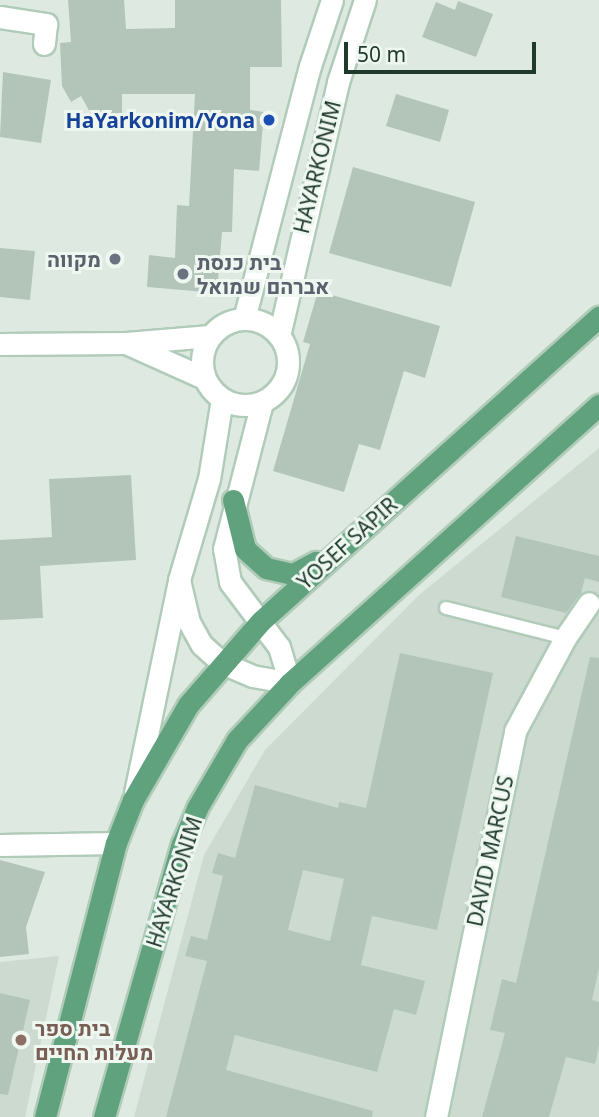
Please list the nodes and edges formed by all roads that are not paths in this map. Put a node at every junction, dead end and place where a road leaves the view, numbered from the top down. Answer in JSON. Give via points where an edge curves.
{"nodes":[{"id":1,"x":332,"y":0,"type":"edge"},
{"id":2,"x":365,"y":0,"type":"edge"},
{"id":3,"x":0,"y":17,"type":"edge"},
{"id":4,"x":44,"y":44,"type":"dead end"},
{"id":5,"x":599,"y":317,"type":"edge"},
{"id":6,"x":244,"y":319,"type":"junction"},
{"id":7,"x":210,"y":336,"type":"junction"},
{"id":8,"x":279,"y":337,"type":"junction"},
{"id":9,"x":126,"y":343,"type":"junction"},
{"id":10,"x":0,"y":344,"type":"edge"},
{"id":11,"x":204,"y":378,"type":"junction"},
{"id":12,"x":222,"y":399,"type":"junction"},
{"id":13,"x":262,"y":402,"type":"junction"},
{"id":14,"x":599,"y":405,"type":"edge"},
{"id":15,"x":233,"y":500,"type":"junction"},
{"id":16,"x":337,"y":552,"type":"junction"},
{"id":17,"x":179,"y":580,"type":"junction"},
{"id":18,"x":594,"y":604,"type":"edge"},
{"id":19,"x":446,"y":608,"type":"dead end"},
{"id":20,"x":261,"y":621,"type":"junction"},
{"id":21,"x":565,"y":638,"type":"junction"},
{"id":22,"x":222,"y":663,"type":"junction"},
{"id":23,"x":290,"y":683,"type":"junction"},
{"id":24,"x":133,"y":800,"type":"junction"},
{"id":25,"x":116,"y":844,"type":"junction"},
{"id":26,"x":0,"y":845,"type":"edge"},
{"id":27,"x":45,"y":1117,"type":"edge"},
{"id":28,"x":104,"y":1117,"type":"edge"},
{"id":29,"x":436,"y":1117,"type":"edge"}],
"edges":[{"from":1,"to":6,"type":"street","name":"HAYARKONIM","via":[[310,66]]},
{"from":2,"to":8,"type":"street","name":"HAYARKONIM","via":[[338,82]]},
{"from":3,"to":4,"type":"street","via":[[46,24]]},
{"from":5,"to":16,"type":"main road","name":"YOSEF SAPIR"},
{"from":6,"to":7,"type":"street","via":[[221,326]]},
{"from":6,"to":8,"type":"street","via":[[263,323]]},
{"from":7,"to":9,"type":"street"},
{"from":7,"to":11,"type":"street","via":[[203,349]]},
{"from":8,"to":13,"type":"street","via":[[288,357],[288,371],[274,395]]},
{"from":9,"to":10,"type":"street"},
{"from":9,"to":11,"type":"street"},
{"from":11,"to":12,"type":"street"},
{"from":12,"to":13,"type":"street","via":[[234,404]]},
{"from":12,"to":17,"type":"street","via":[[209,480]]},
{"from":13,"to":15,"type":"street"},
{"from":14,"to":23,"type":"main road"},
{"from":15,"to":16,"type":"main road","via":[[245,549],[266,568],[293,574]]},
{"from":15,"to":20,"type":"street","via":[[224,549],[230,582]]},
{"from":16,"to":20,"type":"main road","name":"YOSEF SAPIR"},
{"from":17,"to":22,"type":"street","via":[[189,622],[202,645]]},
{"from":17,"to":24,"type":"street"},
{"from":18,"to":21,"type":"street","name":"DAVID MARCUS"},
{"from":19,"to":21,"type":"lane"},
{"from":20,"to":22,"type":"main road","name":"YOSEF SAPIR"},
{"from":20,"to":23,"type":"street","via":[[279,647]]},
{"from":21,"to":29,"type":"street","name":"DAVID MARCUS","via":[[515,731]]},
{"from":22,"to":23,"type":"street","via":[[252,676]]},
{"from":22,"to":24,"type":"main road","name":"YOSEF SAPIR","via":[[188,705]]},
{"from":23,"to":28,"type":"main road","name":"HAYARKONIM","via":[[237,740],[197,808],[182,844]]},
{"from":24,"to":25,"type":"main road"},
{"from":25,"to":26,"type":"street"},
{"from":25,"to":27,"type":"main road"}]}
